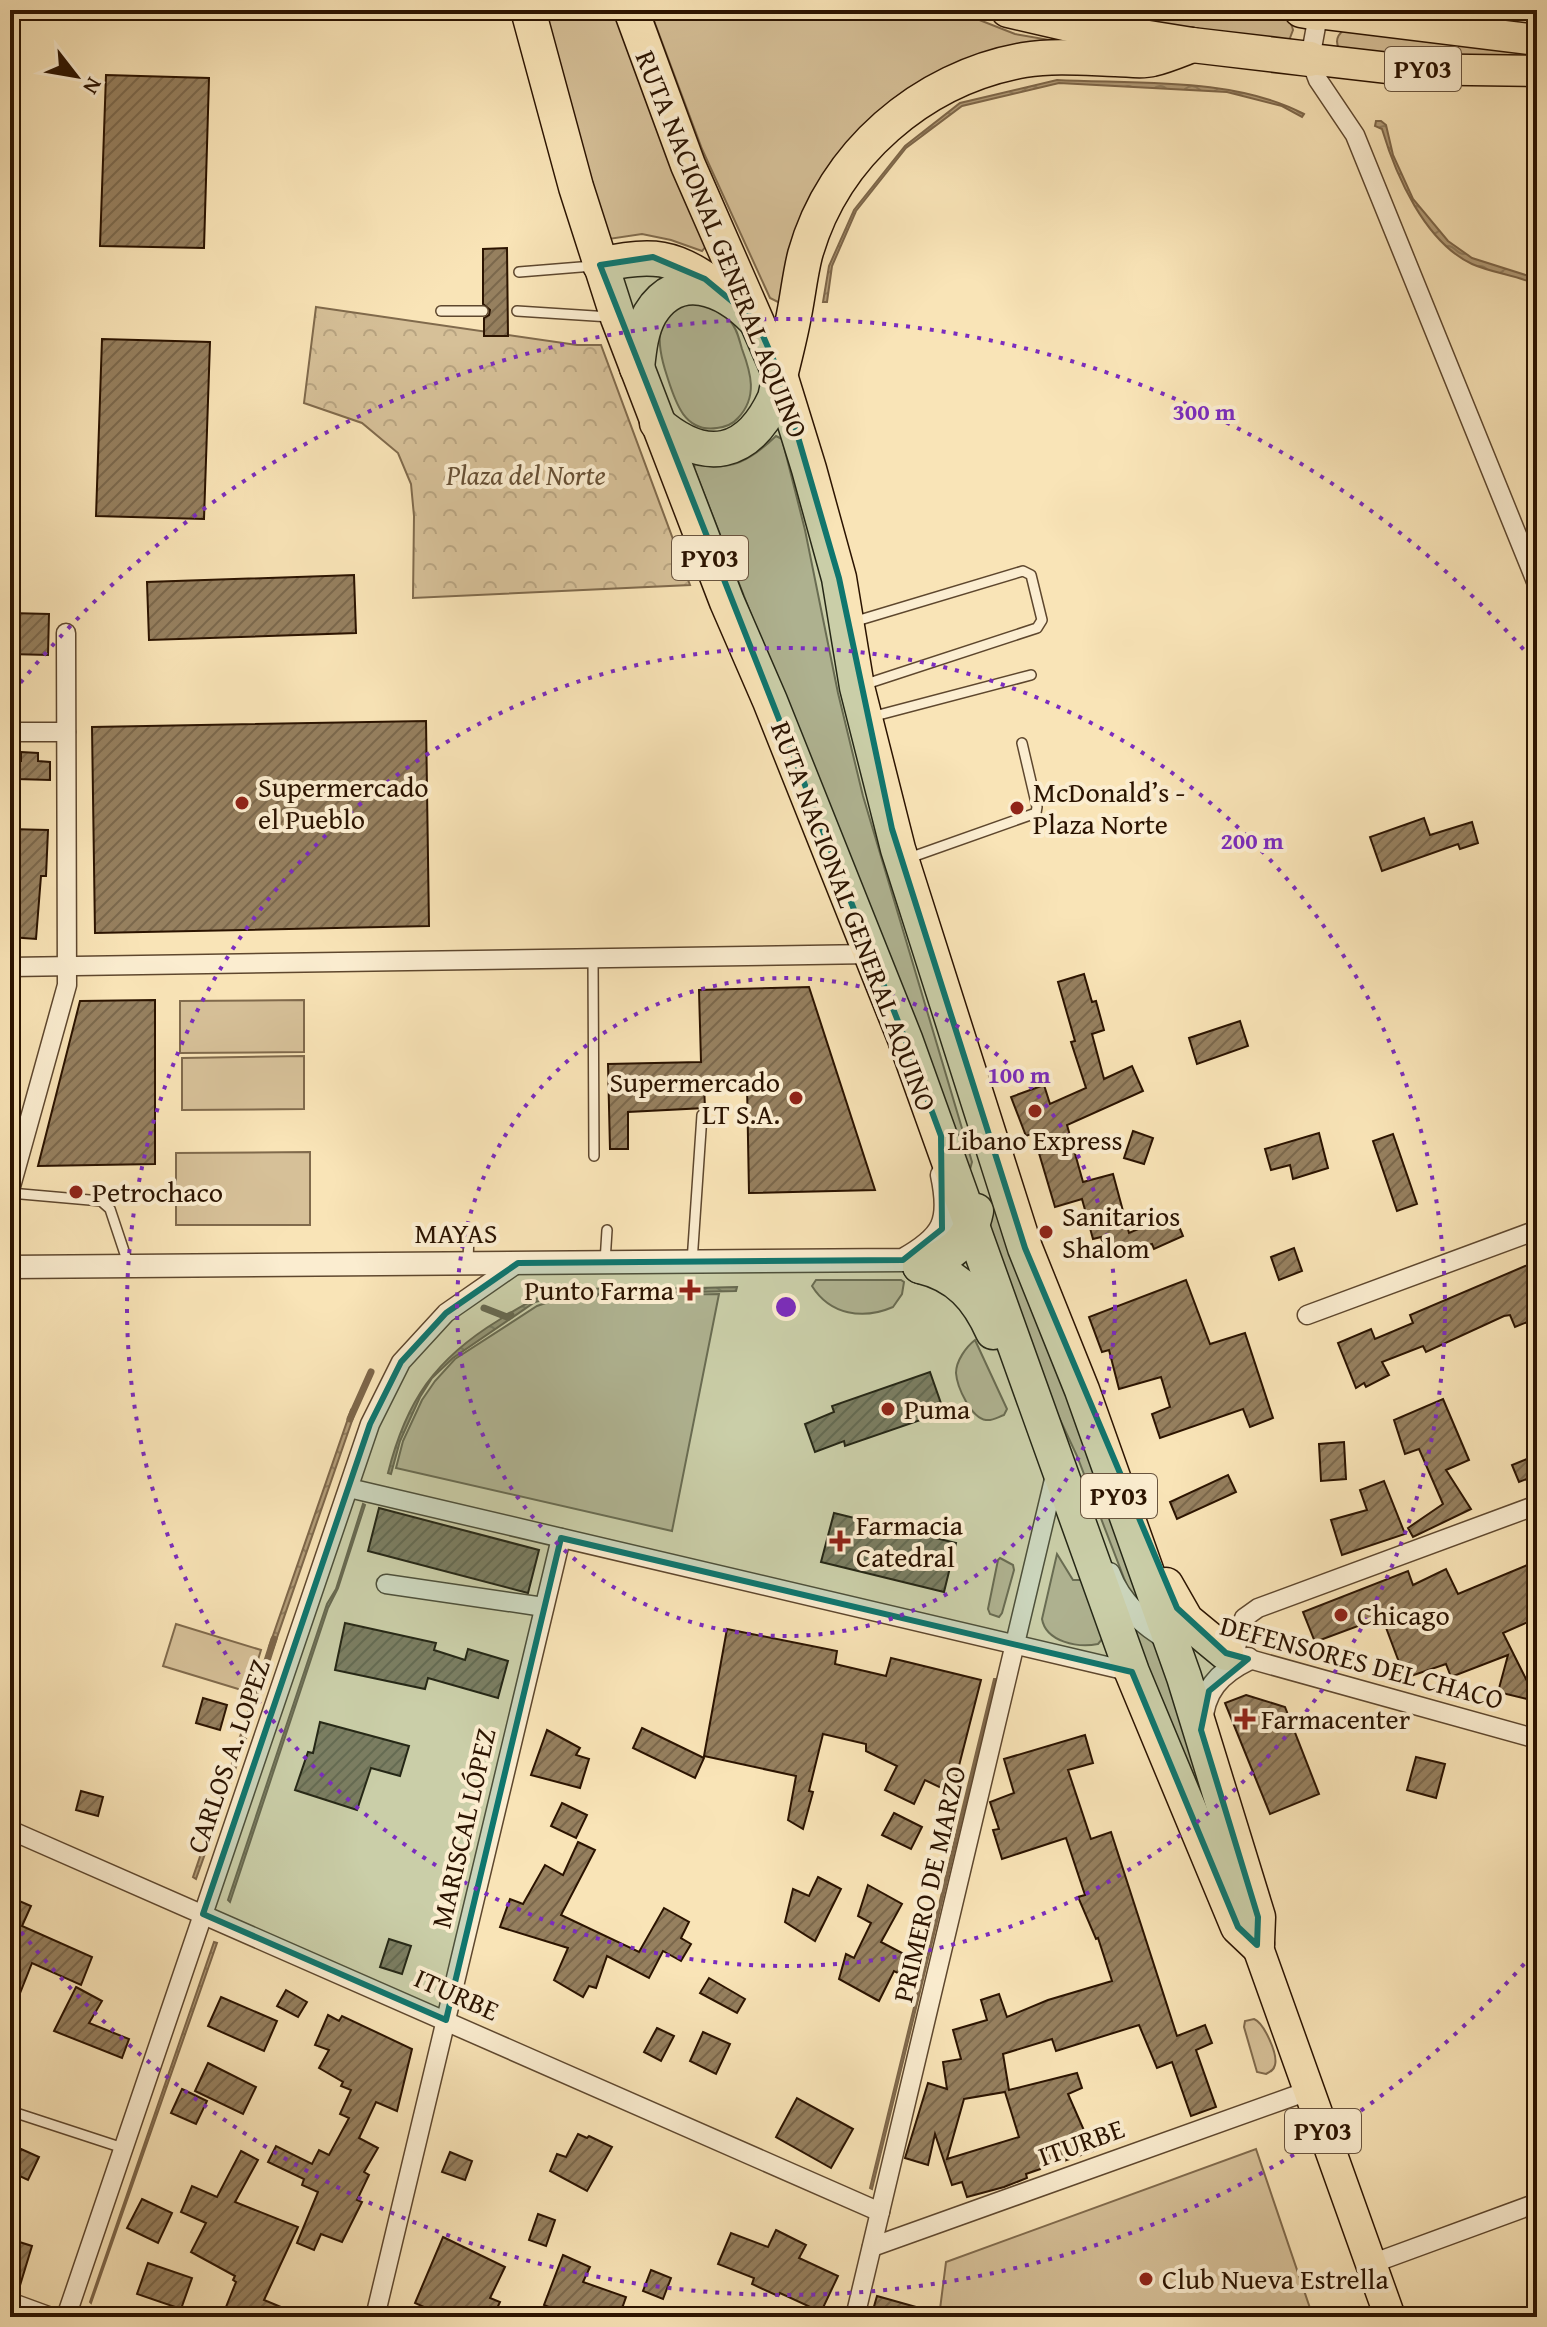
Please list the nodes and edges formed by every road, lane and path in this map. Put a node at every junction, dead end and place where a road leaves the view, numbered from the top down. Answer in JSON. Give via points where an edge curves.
{"nodes":[{"id":1,"x":528,"y":10,"type":"edge"},
{"id":2,"x":631,"y":10,"type":"edge"},
{"id":3,"x":1008,"y":10,"type":"edge"},
{"id":4,"x":1313,"y":11,"type":"edge"},
{"id":5,"x":1537,"y":40,"type":"edge"},
{"id":6,"x":1192,"y":45,"type":"junction"},
{"id":7,"x":1310,"y":59,"type":"junction"},
{"id":8,"x":1537,"y":71,"type":"edge"},
{"id":9,"x":600,"y":265,"type":"junction"},
{"id":10,"x":519,"y":272,"type":"dead end"},
{"id":11,"x":724,"y":294,"type":"junction"},
{"id":12,"x":441,"y":311,"type":"dead end"},
{"id":13,"x":483,"y":311,"type":"dead end"},
{"id":14,"x":517,"y":311,"type":"dead end"},
{"id":15,"x":618,"y":318,"type":"junction"},
{"id":16,"x":757,"y":322,"type":"junction"},
{"id":17,"x":637,"y":368,"type":"junction"},
{"id":18,"x":780,"y":375,"type":"junction"},
{"id":19,"x":657,"y":423,"type":"junction"},
{"id":20,"x":1537,"y":584,"type":"edge"},
{"id":21,"x":846,"y":624,"type":"junction"},
{"id":22,"x":66,"y":633,"type":"dead end"},
{"id":23,"x":1031,"y":675,"type":"dead end"},
{"id":24,"x":861,"y":703,"type":"junction"},
{"id":25,"x":10,"y":732,"type":"edge"},
{"id":26,"x":66,"y":732,"type":"junction"},
{"id":27,"x":1022,"y":743,"type":"dead end"},
{"id":28,"x":902,"y":861,"type":"junction"},
{"id":29,"x":872,"y":954,"type":"junction"},
{"id":30,"x":593,"y":958,"type":"junction"},
{"id":31,"x":67,"y":966,"type":"junction"},
{"id":32,"x":10,"y":967,"type":"edge"},
{"id":33,"x":977,"y":1094,"type":"junction"},
{"id":34,"x":702,"y":1115,"type":"dead end"},
{"id":35,"x":941,"y":1136,"type":"junction"},
{"id":36,"x":594,"y":1156,"type":"dead end"},
{"id":37,"x":10,"y":1192,"type":"edge"},
{"id":38,"x":973,"y":1226,"type":"junction"},
{"id":39,"x":607,"y":1230,"type":"dead end"},
{"id":40,"x":1537,"y":1230,"type":"edge"},
{"id":41,"x":469,"y":1231,"type":"dead end"},
{"id":42,"x":605,"y":1262,"type":"junction"},
{"id":43,"x":692,"y":1262,"type":"junction"},
{"id":44,"x":468,"y":1263,"type":"junction"},
{"id":45,"x":518,"y":1263,"type":"junction"},
{"id":46,"x":912,"y":1263,"type":"junction"},
{"id":47,"x":129,"y":1266,"type":"junction"},
{"id":48,"x":10,"y":1267,"type":"edge"},
{"id":49,"x":1307,"y":1315,"type":"dead end"},
{"id":50,"x":1027,"y":1382,"type":"junction"},
{"id":51,"x":1082,"y":1390,"type":"junction"},
{"id":52,"x":1057,"y":1464,"type":"junction"},
{"id":53,"x":349,"y":1488,"type":"junction"},
{"id":54,"x":1537,"y":1505,"type":"edge"},
{"id":55,"x":561,"y":1538,"type":"junction"},
{"id":56,"x":386,"y":1584,"type":"dead end"},
{"id":57,"x":544,"y":1607,"type":"junction"},
{"id":58,"x":1171,"y":1640,"type":"junction"},
{"id":59,"x":1015,"y":1644,"type":"junction"},
{"id":60,"x":1236,"y":1656,"type":"junction"},
{"id":61,"x":1132,"y":1672,"type":"junction"},
{"id":62,"x":1201,"y":1730,"type":"junction"},
{"id":63,"x":1537,"y":1739,"type":"edge"},
{"id":64,"x":10,"y":1830,"type":"edge"},
{"id":65,"x":203,"y":1914,"type":"junction"},
{"id":66,"x":1257,"y":1945,"type":"junction"},
{"id":67,"x":446,"y":2020,"type":"junction"},
{"id":68,"x":1308,"y":2091,"type":"junction"},
{"id":69,"x":10,"y":2111,"type":"edge"},
{"id":70,"x":123,"y":2148,"type":"junction"},
{"id":71,"x":1537,"y":2203,"type":"edge"},
{"id":72,"x":880,"y":2212,"type":"junction"},
{"id":73,"x":872,"y":2247,"type":"junction"},
{"id":74,"x":1371,"y":2264,"type":"junction"},
{"id":75,"x":10,"y":2302,"type":"edge"},
{"id":76,"x":51,"y":2317,"type":"edge"},
{"id":77,"x":66,"y":2317,"type":"edge"},
{"id":78,"x":375,"y":2317,"type":"edge"},
{"id":79,"x":855,"y":2317,"type":"edge"},
{"id":80,"x":1390,"y":2317,"type":"edge"}],
"edges":[{"from":1,"to":9,"type":"highway","name":"RUTA NACIONAL GENERAL AQUINO","number":"PY03"},
{"from":2,"to":16,"type":"highway","name":"RUTA NACIONAL GENERAL AQUINO","number":"PY03","via":[[688,165]]},
{"from":3,"to":6,"type":"highway","number":"PY03"},
{"from":4,"to":5,"type":"highway","number":"PY03"},
{"from":4,"to":7,"type":"street"},
{"from":6,"to":7,"type":"highway","number":"PY03"},
{"from":6,"to":18,"type":"highway","via":[[1150,60],[1027,59],[986,69],[938,89],[893,120],[851,163],[817,223],[805,254]]},
{"from":7,"to":8,"type":"highway","number":"PY03","via":[[1397,69]]},
{"from":7,"to":20,"type":"street","via":[[1355,135]]},
{"from":9,"to":10,"type":"lane"},
{"from":9,"to":11,"type":"highway","via":[[653,257],[691,270]]},
{"from":9,"to":15,"type":"highway","name":"RUTA NACIONAL GENERAL AQUINO","number":"PY03"},
{"from":11,"to":16,"type":"highway"},
{"from":11,"to":17,"type":"highway","via":[[698,286],[664,297],[643,332]]},
{"from":12,"to":13,"type":"lane"},
{"from":14,"to":15,"type":"lane"},
{"from":15,"to":17,"type":"highway","name":"RUTA NACIONAL GENERAL AQUINO","number":"PY03"},
{"from":16,"to":18,"type":"highway","name":"RUTA NACIONAL GENERAL AQUINO","number":"PY03"},
{"from":17,"to":19,"type":"highway","name":"RUTA NACIONAL GENERAL AQUINO","number":"PY03"},
{"from":18,"to":19,"type":"highway","via":[[765,420],[747,439],[723,450],[675,438]]},
{"from":18,"to":21,"type":"highway","name":"RUTA NACIONAL GENERAL AQUINO","number":"PY03","via":[[836,565]]},
{"from":19,"to":29,"type":"highway","name":"RUTA NACIONAL GENERAL AQUINO","number":"PY03"},
{"from":21,"to":24,"type":"highway","name":"RUTA NACIONAL GENERAL AQUINO","number":"PY03"},
{"from":21,"to":24,"type":"lane","via":[[1023,571],[1031,575],[1042,620],[1035,629]]},
{"from":22,"to":26,"type":"street"},
{"from":23,"to":24,"type":"lane"},
{"from":24,"to":28,"type":"highway","name":"RUTA NACIONAL GENERAL AQUINO","number":"PY03"},
{"from":25,"to":26,"type":"street"},
{"from":26,"to":31,"type":"street"},
{"from":27,"to":28,"type":"lane","via":[[1036,813]]},
{"from":28,"to":33,"type":"highway","name":"RUTA NACIONAL GENERAL AQUINO","number":"PY03"},
{"from":29,"to":30,"type":"street"},
{"from":29,"to":35,"type":"highway","name":"RUTA NACIONAL GENERAL AQUINO","number":"PY03"},
{"from":30,"to":31,"type":"street"},
{"from":30,"to":36,"type":"lane"},
{"from":31,"to":32,"type":"street"},
{"from":31,"to":37,"type":"street","via":[[67,985]]},
{"from":33,"to":38,"type":"highway","via":[[972,1121],[981,1185]]},
{"from":33,"to":51,"type":"highway","name":"RUTA NACIONAL GENERAL AQUINO","number":"PY03","via":[[1025,1248]]},
{"from":34,"to":43,"type":"lane"},
{"from":35,"to":38,"type":"highway","name":"RUTA NACIONAL GENERAL AQUINO","number":"PY03"},
{"from":35,"to":46,"type":"street","via":[[936,1151],[946,1212],[942,1229]]},
{"from":37,"to":47,"type":"lane","via":[[101,1201],[110,1209]]},
{"from":38,"to":46,"type":"highway","via":[[953,1251]]},
{"from":38,"to":50,"type":"highway","name":"RUTA NACIONAL GENERAL AQUINO","number":"PY03"},
{"from":39,"to":42,"type":"lane"},
{"from":40,"to":49,"type":"street"},
{"from":41,"to":44,"type":"lane"},
{"from":42,"to":43,"type":"street","name":"MAYAS"},
{"from":42,"to":45,"type":"street","name":"MAYAS"},
{"from":43,"to":46,"type":"street","name":"MAYAS"},
{"from":44,"to":45,"type":"street","name":"MAYAS"},
{"from":44,"to":47,"type":"street","name":"MAYAS"},
{"from":45,"to":53,"type":"street","name":"CARLOS A. LOPEZ","via":[[446,1313],[401,1362],[370,1424]]},
{"from":46,"to":50,"type":"highway","via":[[945,1274],[967,1289],[1003,1355]]},
{"from":47,"to":48,"type":"street","name":"MAYAS"},
{"from":50,"to":52,"type":"highway","name":"RUTA NACIONAL GENERAL AQUINO","number":"PY03"},
{"from":50,"to":58,"type":"street","via":[[1054,1421],[1113,1585],[1142,1621]]},
{"from":51,"to":58,"type":"highway","name":"RUTA NACIONAL GENERAL AQUINO","number":"PY03"},
{"from":51,"to":60,"type":"highway","via":[[1109,1439],[1177,1608]]},
{"from":52,"to":59,"type":"street","name":"PRIMERO DE MARZO"},
{"from":52,"to":61,"type":"highway","name":"RUTA NACIONAL GENERAL AQUINO","number":"PY03"},
{"from":53,"to":55,"type":"street"},
{"from":53,"to":65,"type":"street","name":"CARLOS A. LOPEZ"},
{"from":54,"to":60,"type":"street","via":[[1258,1608],[1244,1618]]},
{"from":55,"to":57,"type":"street","name":"MARISCAL LÓPEZ"},
{"from":55,"to":59,"type":"street"},
{"from":56,"to":57,"type":"street"},
{"from":57,"to":67,"type":"street","name":"MARISCAL LÓPEZ"},
{"from":58,"to":60,"type":"street","name":"DEFENSORES DEL CHACO"},
{"from":58,"to":62,"type":"highway","name":"RUTA NACIONAL GENERAL AQUINO","number":"PY03"},
{"from":59,"to":61,"type":"street"},
{"from":59,"to":72,"type":"street","name":"PRIMERO DE MARZO"},
{"from":60,"to":62,"type":"street","via":[[1209,1691]]},
{"from":60,"to":63,"type":"street","name":"DEFENSORES DEL CHACO"},
{"from":61,"to":66,"type":"highway","name":"RUTA NACIONAL GENERAL AQUINO","number":"PY03","via":[[1238,1927]]},
{"from":62,"to":66,"type":"highway","name":"RUTA NACIONAL GENERAL AQUINO","number":"PY03","via":[[1258,1917]]},
{"from":64,"to":65,"type":"street","name":"ITURBE"},
{"from":65,"to":67,"type":"street","name":"ITURBE"},
{"from":65,"to":70,"type":"street","name":"CARLOS A. LOPEZ"},
{"from":66,"to":68,"type":"highway","name":"RUTA NACIONAL GENERAL AQUINO","number":"PY03"},
{"from":67,"to":72,"type":"street","name":"ITURBE"},
{"from":67,"to":78,"type":"street","name":"MARISCAL LÓPEZ"},
{"from":68,"to":73,"type":"street","name":"ITURBE"},
{"from":68,"to":74,"type":"highway","name":"RUTA NACIONAL GENERAL AQUINO","number":"PY03"},
{"from":69,"to":70,"type":"lane"},
{"from":70,"to":77,"type":"street","name":"CARLOS A. LOPEZ"},
{"from":71,"to":74,"type":"street"},
{"from":72,"to":73,"type":"street","name":"PRIMERO DE MARZO"},
{"from":73,"to":79,"type":"street","name":"PRIMERO DE MARZO"},
{"from":74,"to":80,"type":"highway","name":"RUTA NACIONAL GENERAL AQUINO","number":"PY03"},
{"from":75,"to":76,"type":"street"}]}
